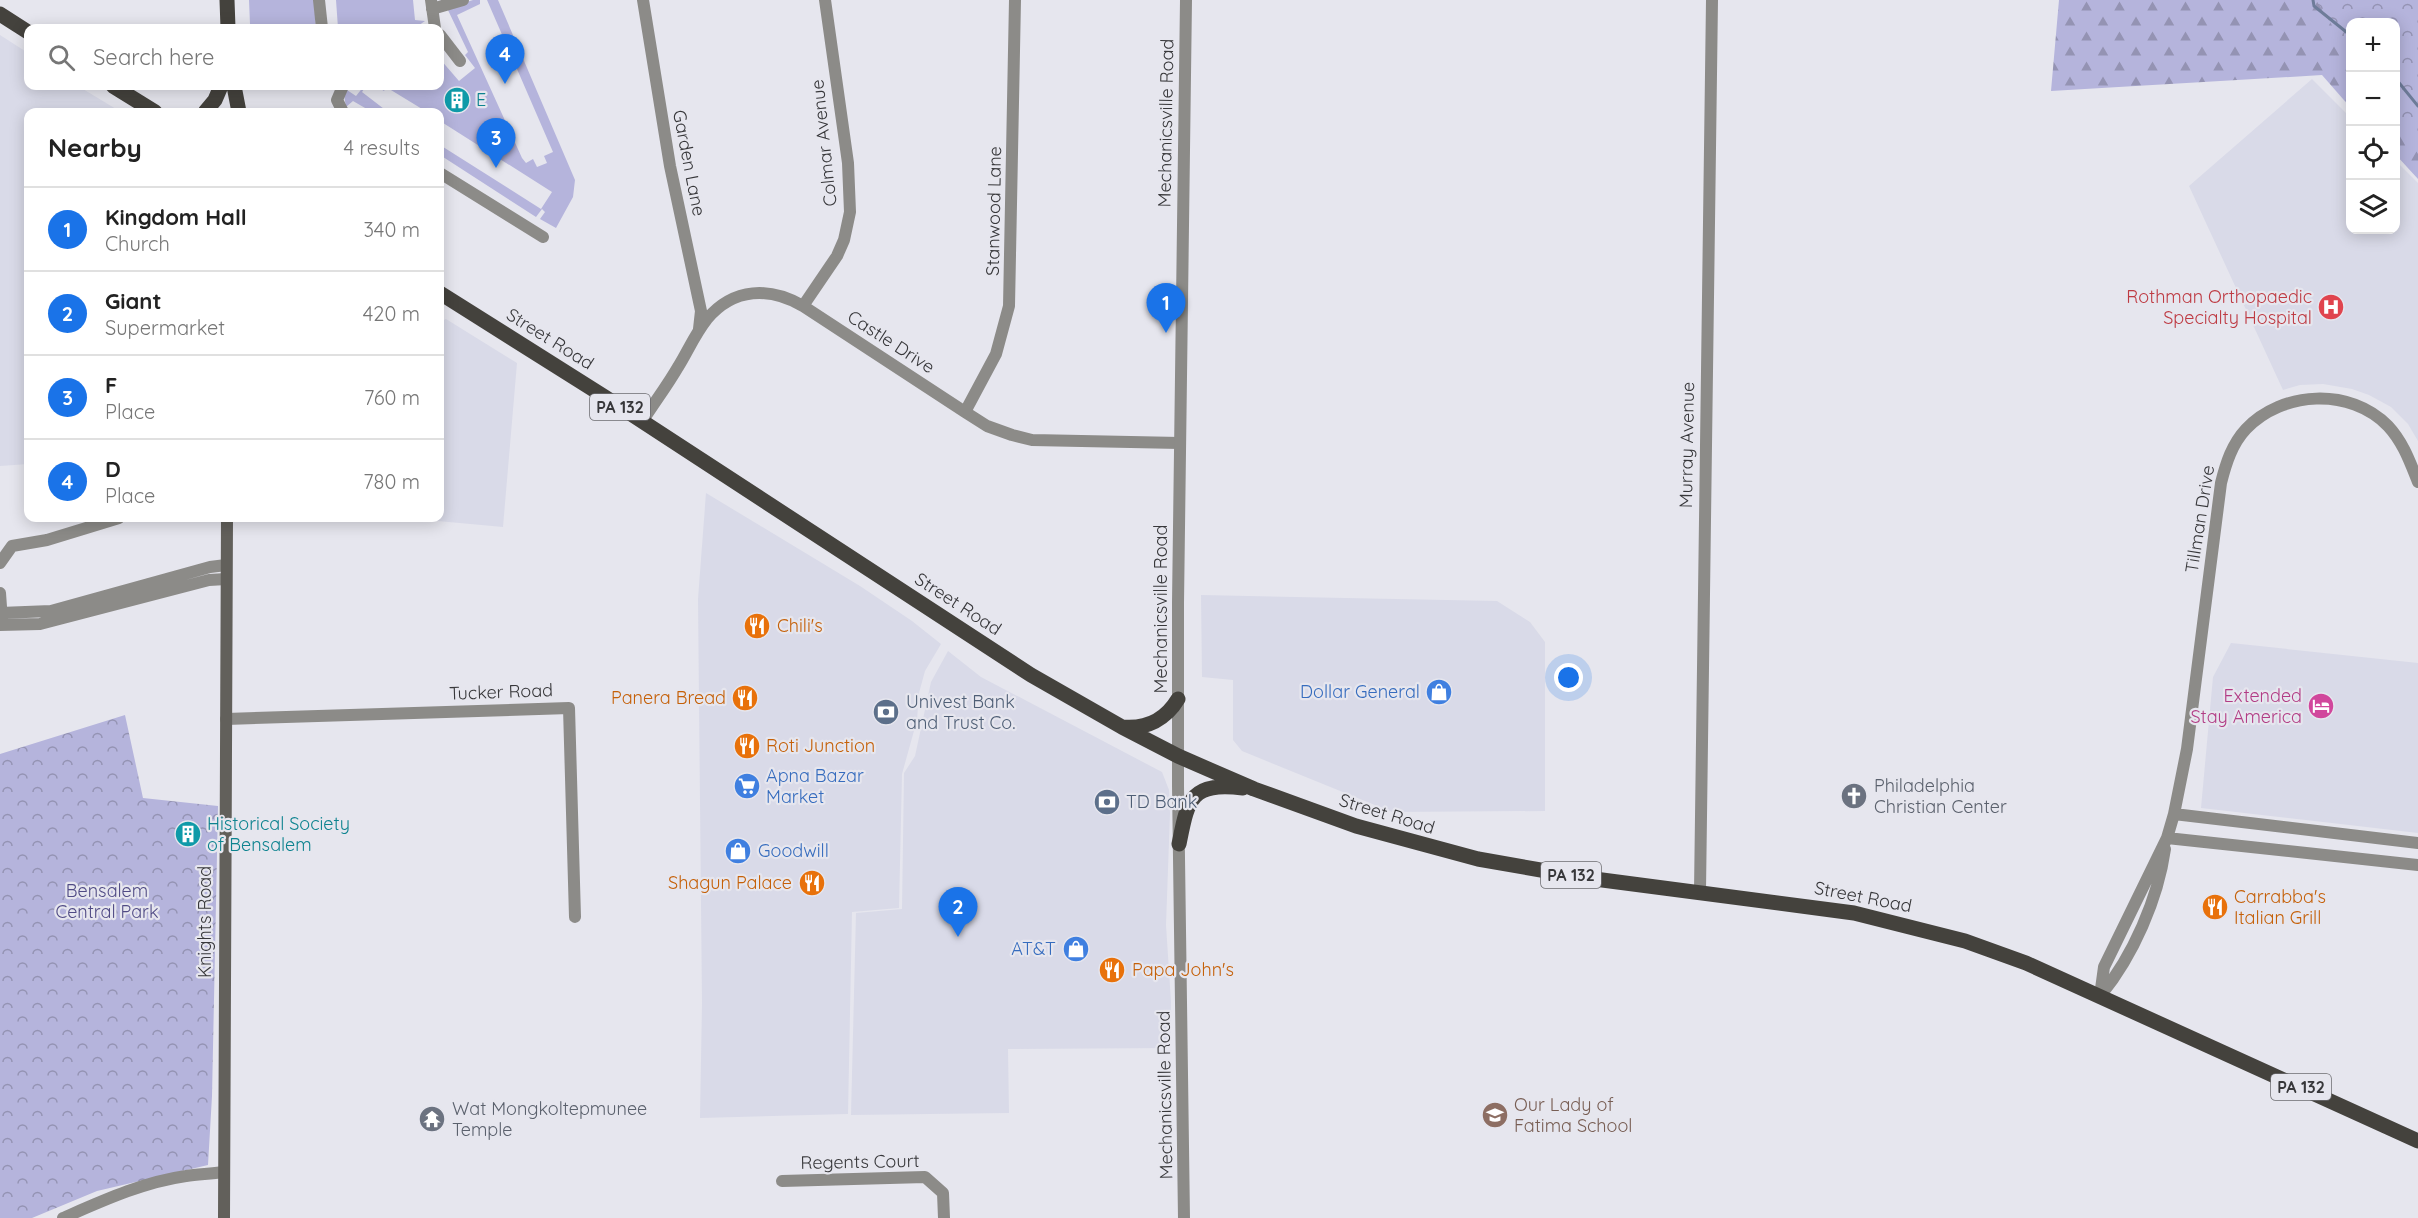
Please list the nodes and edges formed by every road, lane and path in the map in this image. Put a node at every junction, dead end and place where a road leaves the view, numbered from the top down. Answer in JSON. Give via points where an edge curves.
{"nodes":[{"id":1,"x":227,"y":0,"type":"edge"},
{"id":2,"x":319,"y":0,"type":"edge"},
{"id":3,"x":463,"y":0,"type":"edge"},
{"id":4,"x":643,"y":0,"type":"edge"},
{"id":5,"x":825,"y":0,"type":"edge"},
{"id":6,"x":1015,"y":0,"type":"edge"},
{"id":7,"x":1186,"y":0,"type":"edge"},
{"id":8,"x":1712,"y":0,"type":"edge"},
{"id":9,"x":431,"y":4,"type":"edge"},
{"id":10,"x":0,"y":14,"type":"edge"},
{"id":11,"x":228,"y":24,"type":"edge"},
{"id":12,"x":322,"y":24,"type":"edge"},
{"id":13,"x":434,"y":24,"type":"edge"},
{"id":14,"x":24,"y":29,"type":"edge"},
{"id":15,"x":444,"y":41,"type":"edge"},
{"id":16,"x":460,"y":61,"type":"dead end"},
{"id":17,"x":119,"y":90,"type":"edge"},
{"id":18,"x":219,"y":90,"type":"edge"},
{"id":19,"x":232,"y":90,"type":"edge"},
{"id":20,"x":233,"y":90,"type":"edge"},
{"id":21,"x":341,"y":90,"type":"edge"},
{"id":22,"x":149,"y":108,"type":"edge"},
{"id":23,"x":208,"y":108,"type":"edge"},
{"id":24,"x":230,"y":108,"type":"edge"},
{"id":25,"x":238,"y":108,"type":"edge"},
{"id":26,"x":341,"y":108,"type":"edge"},
{"id":27,"x":444,"y":175,"type":"edge"},
{"id":28,"x":543,"y":237,"type":"dead end"},
{"id":29,"x":444,"y":296,"type":"edge"},
{"id":30,"x":803,"y":306,"type":"junction"},
{"id":31,"x":699,"y":331,"type":"junction"},
{"id":32,"x":965,"y":412,"type":"junction"},
{"id":33,"x":642,"y":422,"type":"junction"},
{"id":34,"x":1180,"y":443,"type":"junction"},
{"id":35,"x":2418,"y":482,"type":"edge"},
{"id":36,"x":106,"y":522,"type":"edge"},
{"id":37,"x":227,"y":522,"type":"edge"},
{"id":38,"x":0,"y":563,"type":"edge"},
{"id":39,"x":226,"y":565,"type":"junction"},
{"id":40,"x":226,"y":579,"type":"junction"},
{"id":41,"x":0,"y":593,"type":"edge"},
{"id":42,"x":1,"y":619,"type":"edge"},
{"id":43,"x":1178,"y":699,"type":"junction"},
{"id":44,"x":226,"y":718,"type":"junction"},
{"id":45,"x":1122,"y":727,"type":"junction"},
{"id":46,"x":1178,"y":756,"type":"junction"},
{"id":47,"x":1254,"y":789,"type":"junction"},
{"id":48,"x":2174,"y":814,"type":"junction"},
{"id":49,"x":2167,"y":838,"type":"junction"},
{"id":50,"x":2418,"y":843,"type":"edge"},
{"id":51,"x":1179,"y":844,"type":"junction"},
{"id":52,"x":2418,"y":865,"type":"edge"},
{"id":53,"x":1700,"y":891,"type":"junction"},
{"id":54,"x":575,"y":917,"type":"dead end"},
{"id":55,"x":2100,"y":996,"type":"junction"},
{"id":56,"x":2418,"y":1141,"type":"edge"},
{"id":57,"x":223,"y":1172,"type":"junction"},
{"id":58,"x":782,"y":1181,"type":"dead end"},
{"id":59,"x":63,"y":1218,"type":"edge"},
{"id":60,"x":224,"y":1218,"type":"edge"},
{"id":61,"x":944,"y":1218,"type":"edge"},
{"id":62,"x":1184,"y":1218,"type":"edge"}],
"edges":[{"from":1,"to":11,"type":"main road"},
{"from":2,"to":12,"type":"street"},
{"from":3,"to":9,"type":"street"},
{"from":4,"to":31,"type":"street","name":"Garden Lane","via":[[670,166],[701,311]]},
{"from":5,"to":30,"type":"street","name":"Colmar Avenue","via":[[848,163],[850,212],[837,256]]},
{"from":6,"to":32,"type":"street","name":"Stanwood Lane","via":[[1010,306],[996,354]]},
{"from":7,"to":34,"type":"street","name":"Mechanicsville Road"},
{"from":8,"to":53,"type":"street","name":"Murray Avenue"},
{"from":9,"to":13,"type":"street"},
{"from":10,"to":14,"type":"main road"},
{"from":15,"to":16,"type":"street"},
{"from":17,"to":22,"type":"main road"},
{"from":18,"to":23,"type":"main road"},
{"from":19,"to":24,"type":"main road"},
{"from":20,"to":25,"type":"main road"},
{"from":21,"to":26,"type":"street","via":[[337,100]]},
{"from":27,"to":28,"type":"street"},
{"from":29,"to":33,"type":"main road","name":"Street Road","number":"PA 132"},
{"from":30,"to":31,"type":"street","name":"Castle Drive","via":[[769,292],[746,294],[716,310]]},
{"from":30,"to":32,"type":"street","name":"Castle Drive"},
{"from":31,"to":33,"type":"street","name":"Castle Drive"},
{"from":32,"to":34,"type":"street","name":"Castle Drive","via":[[987,426],[1032,440]]},
{"from":33,"to":45,"type":"main road","name":"Street Road","number":"PA 132","via":[[1031,675]]},
{"from":34,"to":43,"type":"street","name":"Mechanicsville Road"},
{"from":35,"to":48,"type":"street","name":"Tillman Drive","via":[[2406,450],[2388,426],[2370,412],[2338,400],[2313,398],[2288,403],[2259,418],[2241,435],[2221,483],[2187,749]]},
{"from":36,"to":38,"type":"street","via":[[12,546]]},
{"from":37,"to":39,"type":"main road","name":"Knights Road"},
{"from":39,"to":40,"type":"main road","name":"Knights Road"},
{"from":39,"to":42,"type":"street","via":[[51,611]]},
{"from":40,"to":42,"type":"street","via":[[209,580],[40,624]]},
{"from":40,"to":44,"type":"main road","name":"Knights Road"},
{"from":41,"to":42,"type":"street"},
{"from":43,"to":45,"type":"main road","via":[[1157,721]]},
{"from":43,"to":46,"type":"street","name":"Mechanicsville Road"},
{"from":44,"to":54,"type":"street","name":"Tucker Road","via":[[569,708]]},
{"from":44,"to":57,"type":"main road","name":"Knights Road"},
{"from":45,"to":46,"type":"main road","name":"Street Road","number":"PA 132"},
{"from":46,"to":47,"type":"main road","name":"Street Road","number":"PA 132"},
{"from":46,"to":51,"type":"street","name":"Mechanicsville Road"},
{"from":47,"to":51,"type":"main road","via":[[1218,787],[1199,792],[1188,805]]},
{"from":47,"to":53,"type":"main road","name":"Street Road","number":"PA 132","via":[[1356,826],[1478,859],[1587,878]]},
{"from":48,"to":49,"type":"street","name":"Tillman Drive"},
{"from":48,"to":50,"type":"street"},
{"from":49,"to":52,"type":"street"},
{"from":49,"to":55,"type":"street","name":"Tillman Drive","via":[[2157,890],[2120,972]]},
{"from":51,"to":62,"type":"street","name":"Mechanicsville Road"},
{"from":53,"to":55,"type":"main road","name":"Street Road","number":"PA 132","via":[[1823,907],[1914,926],[1990,949]]},
{"from":55,"to":56,"type":"main road","name":"Street Road","number":"PA 132"},
{"from":57,"to":59,"type":"street","via":[[156,1183]]},
{"from":57,"to":60,"type":"main road","name":"Knights Road"},
{"from":58,"to":61,"type":"street","name":"Regents Court","via":[[925,1177],[943,1193]]}]}
